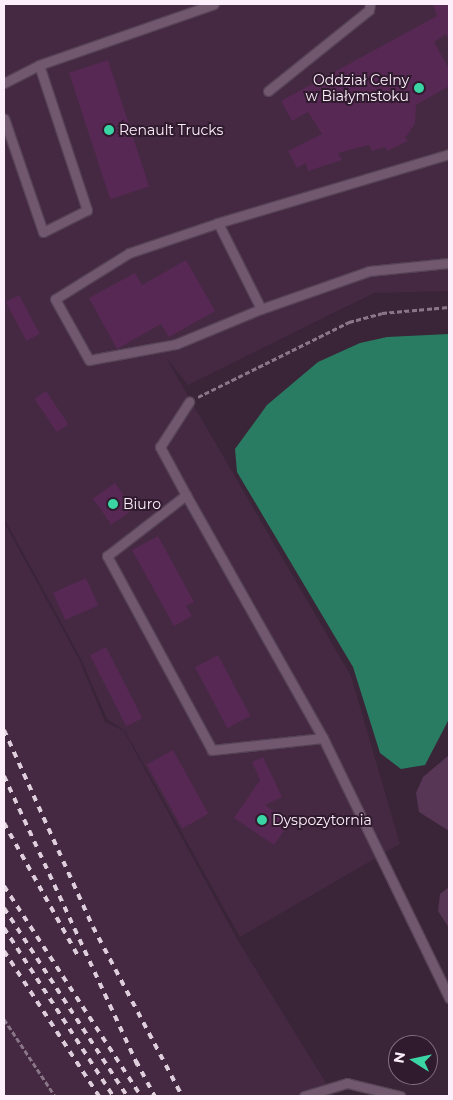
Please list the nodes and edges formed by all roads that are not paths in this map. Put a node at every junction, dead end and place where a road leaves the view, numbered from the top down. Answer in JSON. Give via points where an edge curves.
{"nodes":[{"id":1,"x":214,"y":4,"type":"edge"},
{"id":2,"x":370,"y":4,"type":"edge"},
{"id":3,"x":39,"y":65,"type":"junction"},
{"id":4,"x":4,"y":83,"type":"edge"},
{"id":5,"x":268,"y":91,"type":"dead end"},
{"id":6,"x":4,"y":118,"type":"edge"},
{"id":7,"x":449,"y":154,"type":"edge"},
{"id":8,"x":218,"y":223,"type":"junction"},
{"id":9,"x":449,"y":263,"type":"edge"},
{"id":10,"x":261,"y":309,"type":"junction"},
{"id":11,"x":189,"y":402,"type":"road end"},
{"id":12,"x":186,"y":495,"type":"junction"},
{"id":13,"x":323,"y":738,"type":"junction"},
{"id":14,"x":449,"y":998,"type":"edge"},
{"id":15,"x":304,"y":1096,"type":"edge"},
{"id":16,"x":400,"y":1096,"type":"edge"}],
"edges":[{"from":1,"to":3,"type":"lane"},
{"from":2,"to":5,"type":"lane","via":[[369,10]]},
{"from":3,"to":4,"type":"lane"},
{"from":3,"to":6,"type":"lane","via":[[87,210],[43,232]]},
{"from":7,"to":8,"type":"lane"},
{"from":8,"to":10,"type":"lane"},
{"from":8,"to":10,"type":"lane","via":[[129,253],[55,299],[88,360],[176,344]]},
{"from":9,"to":10,"type":"lane","via":[[369,271]]},
{"from":11,"to":12,"type":"lane","via":[[160,447]]},
{"from":12,"to":13,"type":"lane"},
{"from":12,"to":13,"type":"lane","via":[[107,556],[212,750]]},
{"from":13,"to":14,"type":"lane"},
{"from":15,"to":16,"type":"lane","via":[[347,1082]]}]}
